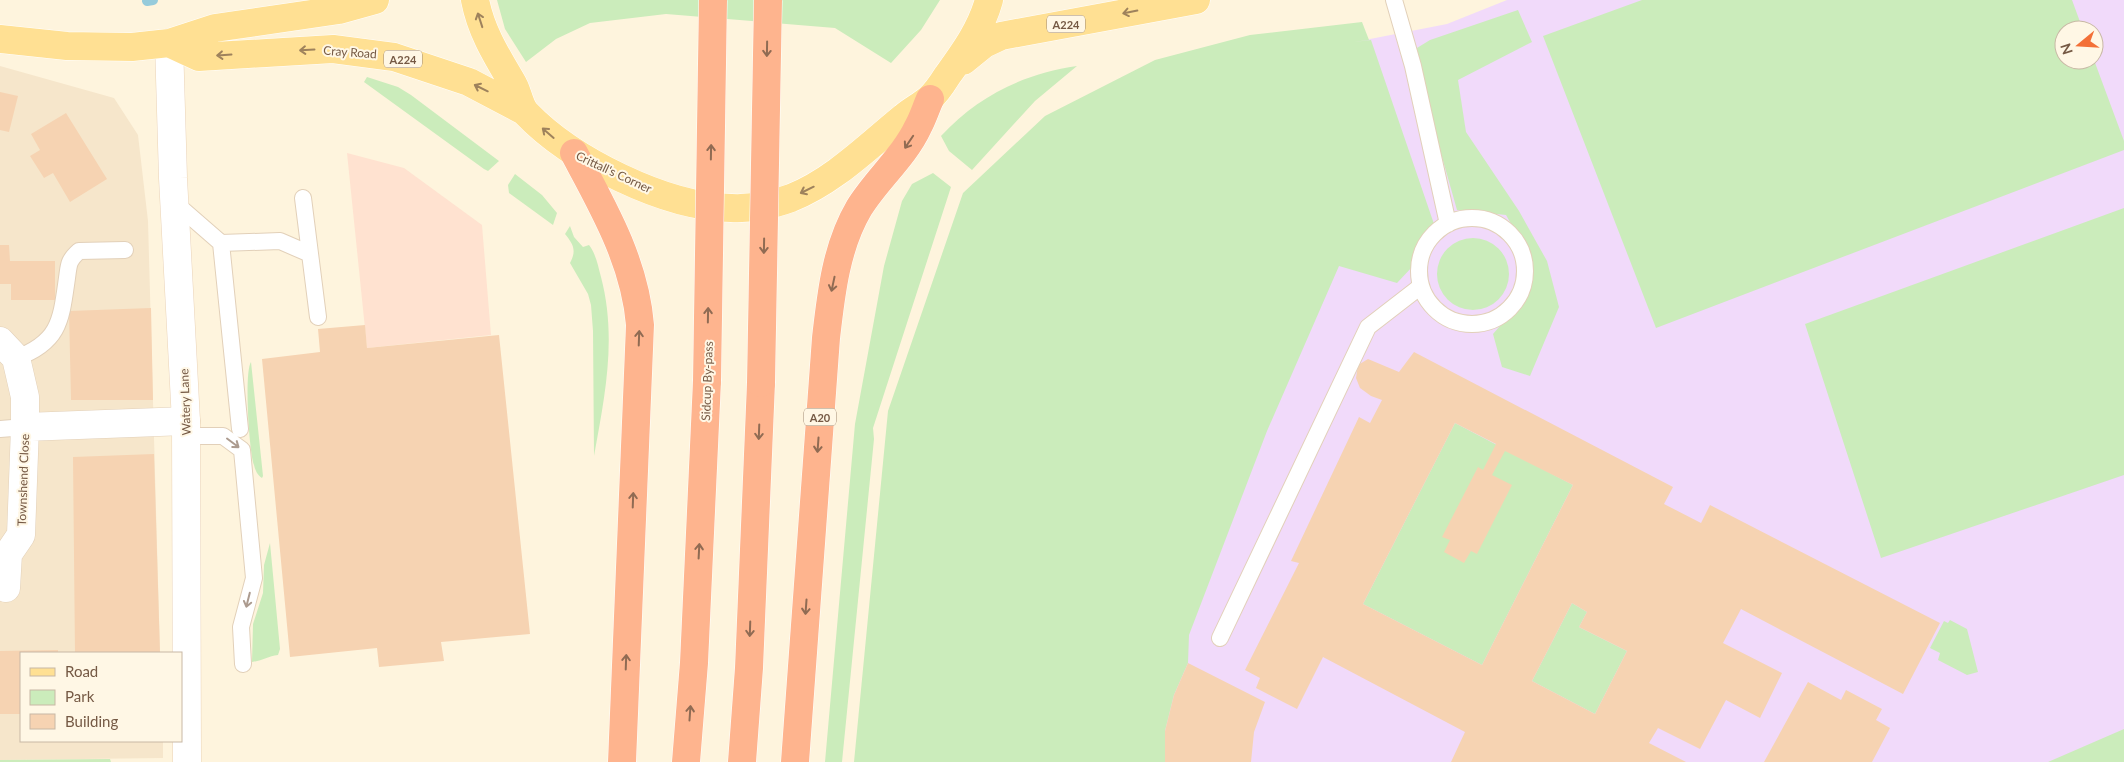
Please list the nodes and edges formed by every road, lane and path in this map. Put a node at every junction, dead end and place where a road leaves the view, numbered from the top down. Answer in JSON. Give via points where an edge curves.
{"nodes":[{"id":1,"x":375,"y":0,"type":"edge"},
{"id":2,"x":475,"y":0,"type":"edge"},
{"id":3,"x":713,"y":0,"type":"edge"},
{"id":4,"x":768,"y":0,"type":"edge"},
{"id":5,"x":989,"y":0,"type":"edge"},
{"id":6,"x":1196,"y":0,"type":"edge"},
{"id":7,"x":1394,"y":0,"type":"edge"},
{"id":8,"x":0,"y":38,"type":"edge"},
{"id":9,"x":168,"y":43,"type":"junction"},
{"id":10,"x":948,"y":75,"type":"junction"},
{"id":11,"x":930,"y":99,"type":"junction"},
{"id":12,"x":524,"y":111,"type":"junction"},
{"id":13,"x":574,"y":153,"type":"junction"},
{"id":14,"x":303,"y":198,"type":"dead end"},
{"id":15,"x":175,"y":203,"type":"junction"},
{"id":16,"x":1448,"y":224,"type":"junction"},
{"id":17,"x":221,"y":243,"type":"junction"},
{"id":18,"x":125,"y":250,"type":"dead end"},
{"id":19,"x":310,"y":254,"type":"junction"},
{"id":20,"x":1421,"y":286,"type":"junction"},
{"id":21,"x":318,"y":317,"type":"dead end"},
{"id":22,"x":8,"y":349,"type":"edge"},
{"id":23,"x":13,"y":428,"type":"edge"},
{"id":24,"x":186,"y":428,"type":"junction"},
{"id":25,"x":240,"y":429,"type":"dead end"},
{"id":26,"x":4,"y":555,"type":"edge"},
{"id":27,"x":6,"y":588,"type":"dead end"},
{"id":28,"x":1220,"y":638,"type":"dead end"},
{"id":29,"x":242,"y":664,"type":"dead end"},
{"id":30,"x":187,"y":762,"type":"edge"},
{"id":31,"x":622,"y":762,"type":"edge"},
{"id":32,"x":686,"y":762,"type":"edge"},
{"id":33,"x":742,"y":762,"type":"edge"},
{"id":34,"x":795,"y":762,"type":"edge"}],
"edges":[{"from":1,"to":9,"type":"main road","via":[[339,10],[215,28]]},
{"from":12,"to":2,"type":"main road","name":"Crittall's Corner","one_way":true,"via":[[513,83],[484,32]]},
{"from":32,"to":3,"type":"highway","name":"Sidcup By-pass","one_way":true,"bridge":true,"via":[[694,663],[707,381]]},
{"from":4,"to":33,"type":"highway","one_way":true,"bridge":true,"via":[[761,383]]},
{"from":5,"to":10,"type":"main road","name":"Crittall's Corner","via":[[968,48]]},
{"from":6,"to":10,"type":"main road","number":"A224","one_way":true,"via":[[1001,36],[976,49]]},
{"from":7,"to":16,"type":"lane","via":[[1413,66]]},
{"from":8,"to":9,"type":"main road","via":[[67,46],[132,47]]},
{"from":12,"to":9,"type":"main road","name":"Cray Road","number":"A224","one_way":true,"via":[[469,82],[394,56],[333,49],[199,57]]},
{"from":9,"to":15,"type":"street","name":"Watery Lane"},
{"from":10,"to":11,"type":"main road","name":"Crittall's Corner"},
{"from":11,"to":13,"type":"main road","name":"Crittall's Corner","one_way":true,"via":[[832,176],[790,198],[755,207],[731,208],[676,198],[641,186]]},
{"from":11,"to":34,"type":"highway","number":"A20","one_way":true,"via":[[918,128],[858,209],[843,243],[832,292]]},
{"from":13,"to":12,"type":"main road","name":"Crittall's Corner","one_way":true},
{"from":31,"to":13,"type":"highway","one_way":true,"via":[[640,325],[638,300],[616,235]]},
{"from":14,"to":19,"type":"lane"},
{"from":15,"to":17,"type":"lane"},
{"from":15,"to":24,"type":"street","name":"Watery Lane"},
{"from":16,"to":20,"type":"lane","via":[[1426,244],[1419,271]]},
{"from":16,"to":20,"type":"lane","via":[[1482,219],[1506,231],[1521,252],[1525,269],[1523,287],[1502,315],[1486,322],[1469,324],[1453,321],[1439,313]]},
{"from":17,"to":19,"type":"lane","via":[[280,241]]},
{"from":17,"to":25,"type":"lane"},
{"from":18,"to":22,"type":"lane","via":[[78,251],[70,259],[62,310],[53,334],[36,351]]},
{"from":19,"to":21,"type":"lane"},
{"from":20,"to":28,"type":"lane","via":[[1368,327]]},
{"from":22,"to":23,"type":"street","name":"Townshend Close","via":[[25,397]]},
{"from":23,"to":24,"type":"street","name":"Townshend Close"},
{"from":23,"to":26,"type":"street","name":"Townshend Close","via":[[21,535]]},
{"from":24,"to":29,"type":"lane","one_way":true,"via":[[222,436],[242,450],[254,578],[241,627]]},
{"from":24,"to":30,"type":"street","name":"Watery Lane"},
{"from":26,"to":27,"type":"street","name":"Townshend Close"}]}
